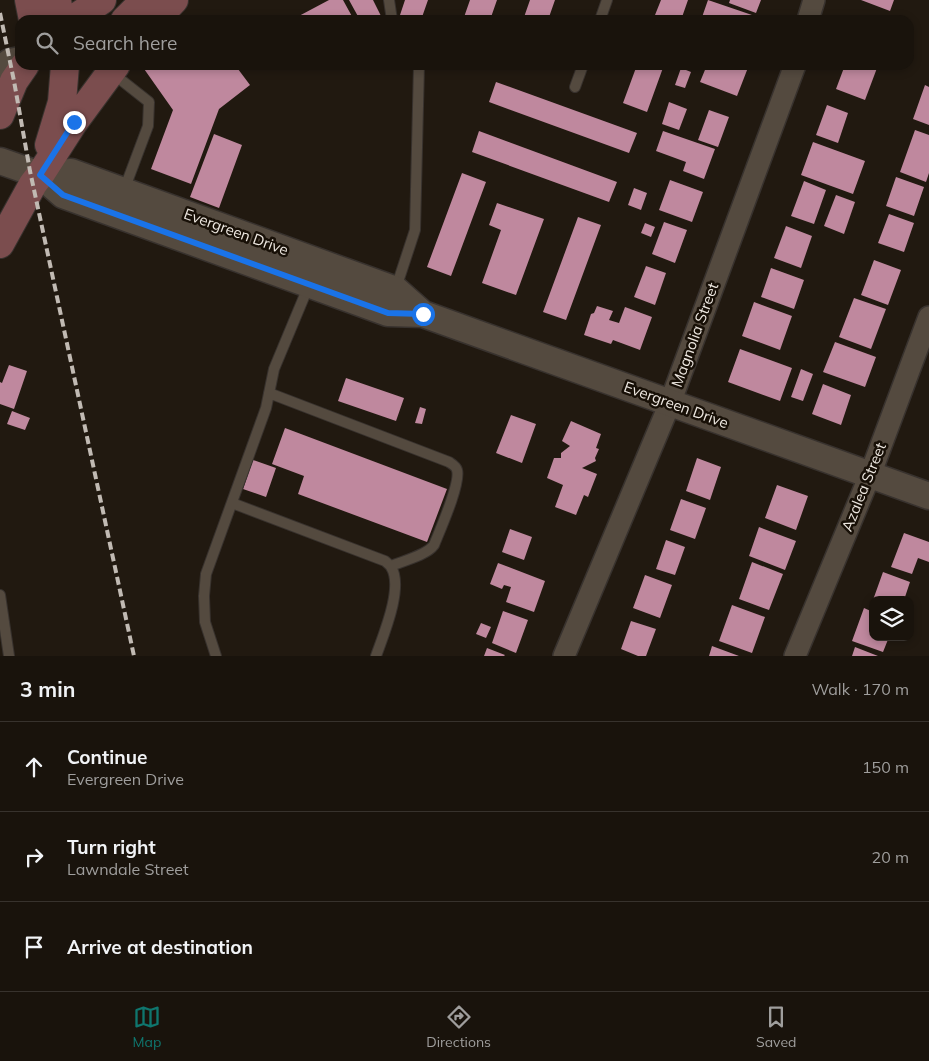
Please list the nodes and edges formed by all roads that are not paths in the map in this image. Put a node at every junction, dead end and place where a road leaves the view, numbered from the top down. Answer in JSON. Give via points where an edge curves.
{"nodes":[{"id":1,"x":29,"y":0,"type":"edge"},
{"id":2,"x":57,"y":0,"type":"edge"},
{"id":3,"x":102,"y":0,"type":"edge"},
{"id":4,"x":145,"y":0,"type":"edge"},
{"id":5,"x":174,"y":0,"type":"edge"},
{"id":6,"x":389,"y":0,"type":"edge"},
{"id":7,"x":607,"y":0,"type":"edge"},
{"id":8,"x":814,"y":0,"type":"edge"},
{"id":9,"x":32,"y":15,"type":"edge"},
{"id":10,"x":59,"y":15,"type":"edge"},
{"id":11,"x":80,"y":15,"type":"edge"},
{"id":12,"x":130,"y":15,"type":"edge"},
{"id":13,"x":159,"y":15,"type":"edge"},
{"id":14,"x":391,"y":15,"type":"edge"},
{"id":15,"x":602,"y":15,"type":"edge"},
{"id":16,"x":810,"y":15,"type":"edge"},
{"id":17,"x":11,"y":63,"type":"edge"},
{"id":18,"x":64,"y":70,"type":"edge"},
{"id":19,"x":113,"y":70,"type":"edge"},
{"id":20,"x":116,"y":70,"type":"edge"},
{"id":21,"x":419,"y":70,"type":"edge"},
{"id":22,"x":582,"y":70,"type":"edge"},
{"id":23,"x":793,"y":70,"type":"edge"},
{"id":24,"x":575,"y":87,"type":"dead end"},
{"id":25,"x":0,"y":115,"type":"edge"},
{"id":26,"x":0,"y":160,"type":"edge"},
{"id":27,"x":40,"y":175,"type":"junction"},
{"id":28,"x":124,"y":191,"type":"junction"},
{"id":29,"x":0,"y":244,"type":"edge"},
{"id":30,"x":314,"y":273,"type":"junction"},
{"id":31,"x":392,"y":301,"type":"junction"},
{"id":32,"x":929,"y":317,"type":"edge"},
{"id":33,"x":268,"y":393,"type":"junction"},
{"id":34,"x":670,"y":403,"type":"junction"},
{"id":35,"x":870,"y":475,"type":"junction"},
{"id":36,"x":929,"y":496,"type":"edge"},
{"id":37,"x":232,"y":503,"type":"junction"},
{"id":38,"x":391,"y":566,"type":"junction"},
{"id":39,"x":0,"y":595,"type":"edge"},
{"id":40,"x":9,"y":656,"type":"edge"},
{"id":41,"x":216,"y":656,"type":"edge"},
{"id":42,"x":376,"y":656,"type":"edge"},
{"id":43,"x":564,"y":656,"type":"edge"},
{"id":44,"x":795,"y":656,"type":"edge"}],
"edges":[{"from":1,"to":9,"type":"main road"},
{"from":2,"to":10,"type":"main road"},
{"from":3,"to":11,"type":"main road"},
{"from":4,"to":12,"type":"main road"},
{"from":5,"to":13,"type":"main road"},
{"from":6,"to":14,"type":"lane"},
{"from":7,"to":15,"type":"lane"},
{"from":8,"to":16,"type":"street"},
{"from":17,"to":25,"type":"main road","via":[[14,80]]},
{"from":18,"to":27,"type":"main road","via":[[62,102]]},
{"from":19,"to":27,"type":"main road"},
{"from":20,"to":28,"type":"lane","via":[[149,102],[148,126]]},
{"from":21,"to":31,"type":"lane","via":[[415,230]]},
{"from":22,"to":24,"type":"lane"},
{"from":23,"to":34,"type":"street","name":"Magnolia Street"},
{"from":26,"to":27,"type":"street","name":"Evergreen Drive"},
{"from":27,"to":28,"type":"street","name":"Evergreen Drive","via":[[71,172]]},
{"from":27,"to":29,"type":"main road"},
{"from":27,"to":30,"type":"street","name":"Evergreen Drive","via":[[63,195]]},
{"from":28,"to":30,"type":"street","name":"Evergreen Drive"},
{"from":30,"to":31,"type":"street","name":"Evergreen Drive"},
{"from":30,"to":33,"type":"lane","via":[[274,369]]},
{"from":31,"to":34,"type":"street","name":"Evergreen Drive"},
{"from":32,"to":35,"type":"street","name":"Azalea Street"},
{"from":33,"to":37,"type":"lane","via":[[266,408]]},
{"from":33,"to":38,"type":"lane","via":[[455,466],[457,485],[434,545],[426,552]]},
{"from":34,"to":35,"type":"street","name":"Evergreen Drive"},
{"from":34,"to":43,"type":"street","name":"Magnolia Street"},
{"from":35,"to":36,"type":"street","name":"Evergreen Drive"},
{"from":35,"to":44,"type":"street","name":"Azalea Street"},
{"from":37,"to":38,"type":"lane"},
{"from":37,"to":41,"type":"lane","via":[[206,574],[205,622]]},
{"from":38,"to":42,"type":"lane","via":[[395,592]]},
{"from":39,"to":40,"type":"lane"}]}
